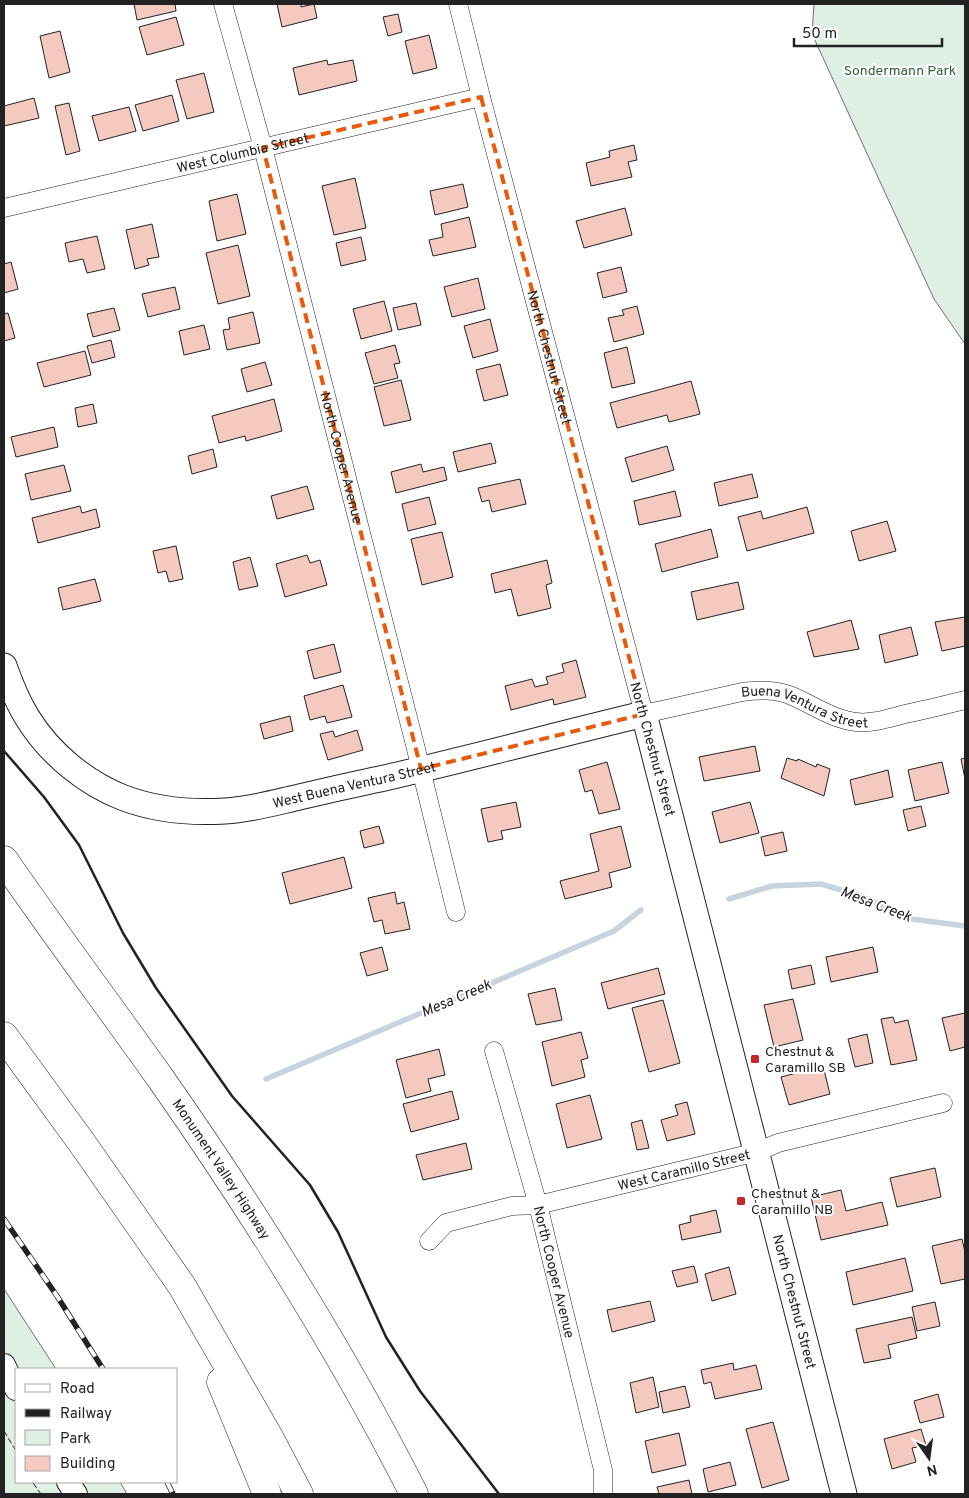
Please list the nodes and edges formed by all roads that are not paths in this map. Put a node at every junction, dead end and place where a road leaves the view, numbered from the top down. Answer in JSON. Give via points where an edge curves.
{"nodes":[{"id":1,"x":223,"y":4,"type":"edge"},
{"id":2,"x":458,"y":4,"type":"edge"},
{"id":3,"x":481,"y":97,"type":"junction"},
{"id":4,"x":263,"y":148,"type":"junction"},
{"id":5,"x":4,"y":208,"type":"edge"},
{"id":6,"x":4,"y":666,"type":"edge"},
{"id":7,"x":965,"y":700,"type":"edge"},
{"id":8,"x":644,"y":714,"type":"junction"},
{"id":9,"x":421,"y":769,"type":"junction"},
{"id":10,"x":4,"y":860,"type":"edge"},
{"id":11,"x":456,"y":912,"type":"dead end"},
{"id":12,"x":4,"y":1036,"type":"edge"},
{"id":13,"x":494,"y":1050,"type":"dead end"},
{"id":14,"x":943,"y":1103,"type":"dead end"},
{"id":15,"x":757,"y":1152,"type":"junction"},
{"id":16,"x":538,"y":1205,"type":"junction"},
{"id":17,"x":429,"y":1241,"type":"dead end"},
{"id":18,"x":182,"y":1286,"type":"junction"},
{"id":19,"x":4,"y":1365,"type":"edge"},
{"id":20,"x":350,"y":1374,"type":"junction"},
{"id":21,"x":15,"y":1387,"type":"edge"},
{"id":22,"x":69,"y":1483,"type":"edge"},
{"id":23,"x":76,"y":1494,"type":"edge"},
{"id":24,"x":267,"y":1494,"type":"edge"},
{"id":25,"x":299,"y":1494,"type":"edge"},
{"id":26,"x":414,"y":1494,"type":"edge"},
{"id":27,"x":432,"y":1494,"type":"edge"},
{"id":28,"x":603,"y":1494,"type":"edge"},
{"id":29,"x":844,"y":1494,"type":"edge"}],
"edges":[{"from":1,"to":4,"type":"street","name":"North Cooper Avenue"},
{"from":2,"to":3,"type":"street","name":"North Chestnut Street"},
{"from":3,"to":4,"type":"street","name":"West Columbia Street"},
{"from":3,"to":8,"type":"street","name":"North Chestnut Street"},
{"from":4,"to":5,"type":"street","name":"West Columbia Street"},
{"from":4,"to":9,"type":"street","name":"North Cooper Avenue"},
{"from":6,"to":9,"type":"main road","name":"West Buena Ventura Street","via":[[27,718],[68,765],[124,798],[157,807],[226,811],[262,806]]},
{"from":7,"to":8,"type":"street","name":"Buena Ventura Street","via":[[887,719],[857,722],[827,714],[790,695],[757,690]]},
{"from":8,"to":9,"type":"main road","name":"West Buena Ventura Street"},
{"from":8,"to":15,"type":"main road","name":"North Chestnut Street"},
{"from":9,"to":11,"type":"street","name":"North Cooper Avenue"},
{"from":10,"to":20,"type":"highway","name":"Monument Valley Highway","via":[[162,1080],[263,1230]]},
{"from":12,"to":18,"type":"highway"},
{"from":13,"to":16,"type":"street","name":"North Cooper Avenue"},
{"from":14,"to":15,"type":"street","name":"West Caramillo Street","via":[[778,1143]]},
{"from":15,"to":16,"type":"street","name":"West Caramillo Street"},
{"from":15,"to":29,"type":"main road","name":"North Chestnut Street"},
{"from":16,"to":17,"type":"street","name":"West Caramillo Street","via":[[512,1206],[446,1223]]},
{"from":16,"to":28,"type":"street","name":"North Cooper Avenue","via":[[603,1470]]},
{"from":18,"to":24,"type":"highway"},
{"from":18,"to":25,"type":"highway"},
{"from":19,"to":21,"type":"street"},
{"from":20,"to":26,"type":"highway","name":"Monument Valley Highway"},
{"from":20,"to":27,"type":"highway"},
{"from":22,"to":23,"type":"street"}]}
